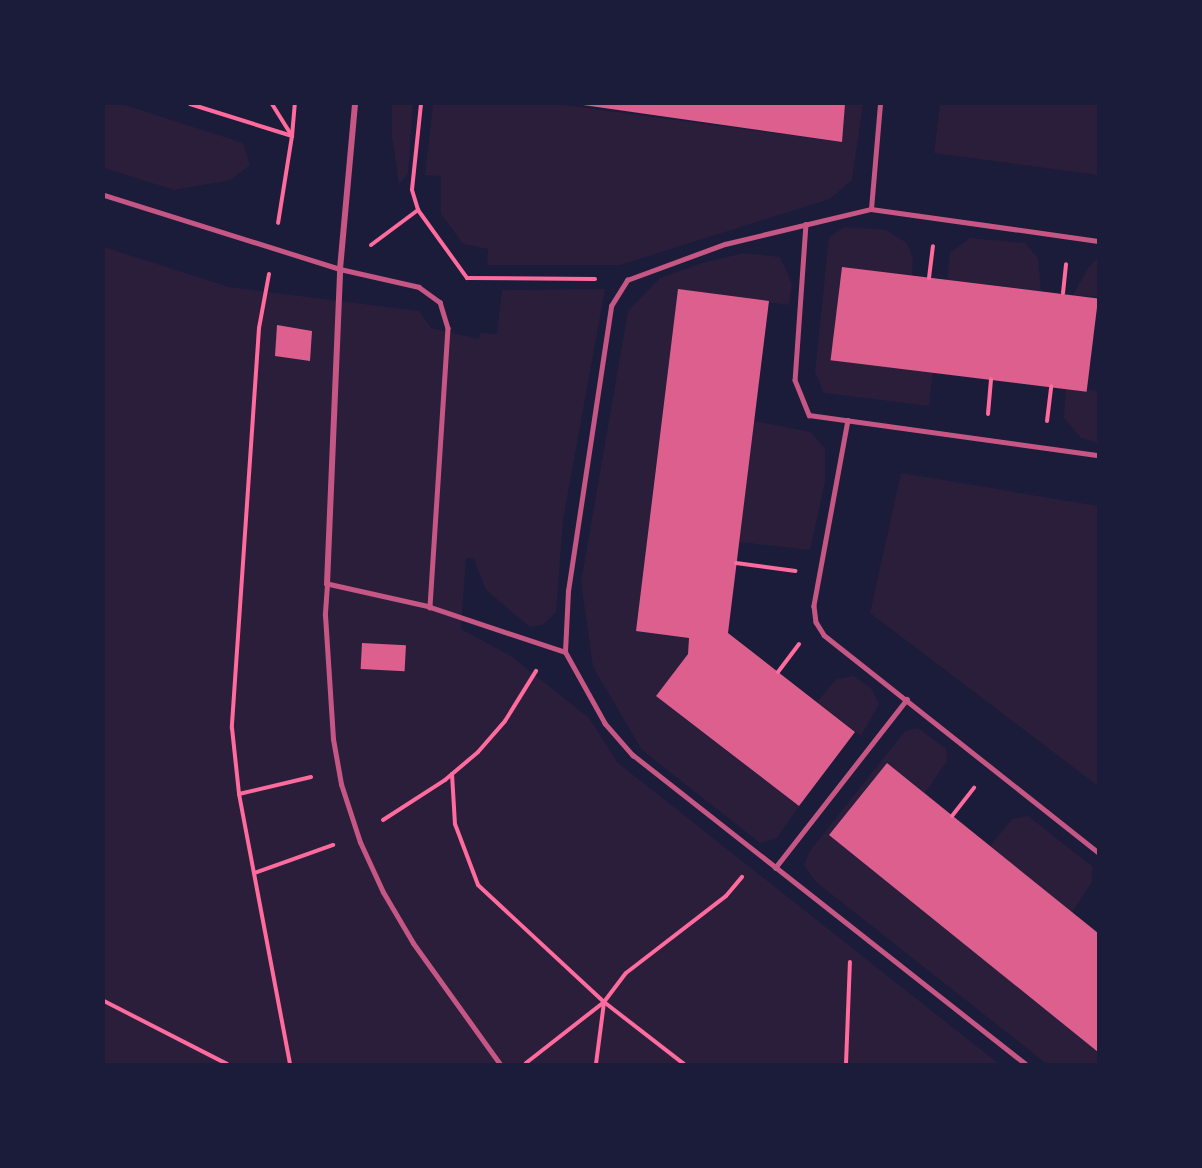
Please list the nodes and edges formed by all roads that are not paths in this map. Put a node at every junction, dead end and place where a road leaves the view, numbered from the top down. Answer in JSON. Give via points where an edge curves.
{"nodes":[{"id":1,"x":355,"y":104,"type":"edge"},
{"id":2,"x":880,"y":104,"type":"edge"},
{"id":3,"x":104,"y":195,"type":"edge"},
{"id":4,"x":871,"y":209,"type":"junction"},
{"id":5,"x":806,"y":224,"type":"junction"},
{"id":6,"x":1098,"y":241,"type":"edge"},
{"id":7,"x":340,"y":269,"type":"junction"},
{"id":8,"x":848,"y":420,"type":"junction"},
{"id":9,"x":1098,"y":455,"type":"edge"},
{"id":10,"x":327,"y":584,"type":"junction"},
{"id":11,"x":430,"y":607,"type":"junction"},
{"id":12,"x":565,"y":652,"type":"junction"},
{"id":13,"x":907,"y":699,"type":"junction"},
{"id":14,"x":1098,"y":852,"type":"edge"},
{"id":15,"x":775,"y":868,"type":"junction"},
{"id":16,"x":500,"y":1065,"type":"edge"},
{"id":17,"x":1025,"y":1065,"type":"edge"}],
"edges":[{"from":1,"to":7,"type":"street"},
{"from":2,"to":4,"type":"lane"},
{"from":3,"to":7,"type":"lane"},
{"from":4,"to":5,"type":"lane"},
{"from":4,"to":6,"type":"lane"},
{"from":5,"to":8,"type":"lane","via":[[795,380],[809,414]]},
{"from":5,"to":12,"type":"lane","via":[[725,244],[627,280],[611,306],[568,591]]},
{"from":7,"to":10,"type":"street"},
{"from":7,"to":11,"type":"lane","via":[[419,287],[431,293],[446,314]]},
{"from":8,"to":9,"type":"lane"},
{"from":8,"to":13,"type":"lane","via":[[814,606],[816,622],[824,635]]},
{"from":10,"to":11,"type":"lane"},
{"from":10,"to":16,"type":"street","via":[[330,697],[338,770],[358,836],[383,892],[413,943]]},
{"from":11,"to":12,"type":"lane"},
{"from":12,"to":15,"type":"lane","via":[[605,724],[633,756]]},
{"from":13,"to":14,"type":"lane"},
{"from":13,"to":15,"type":"lane"},
{"from":15,"to":17,"type":"lane"}]}
